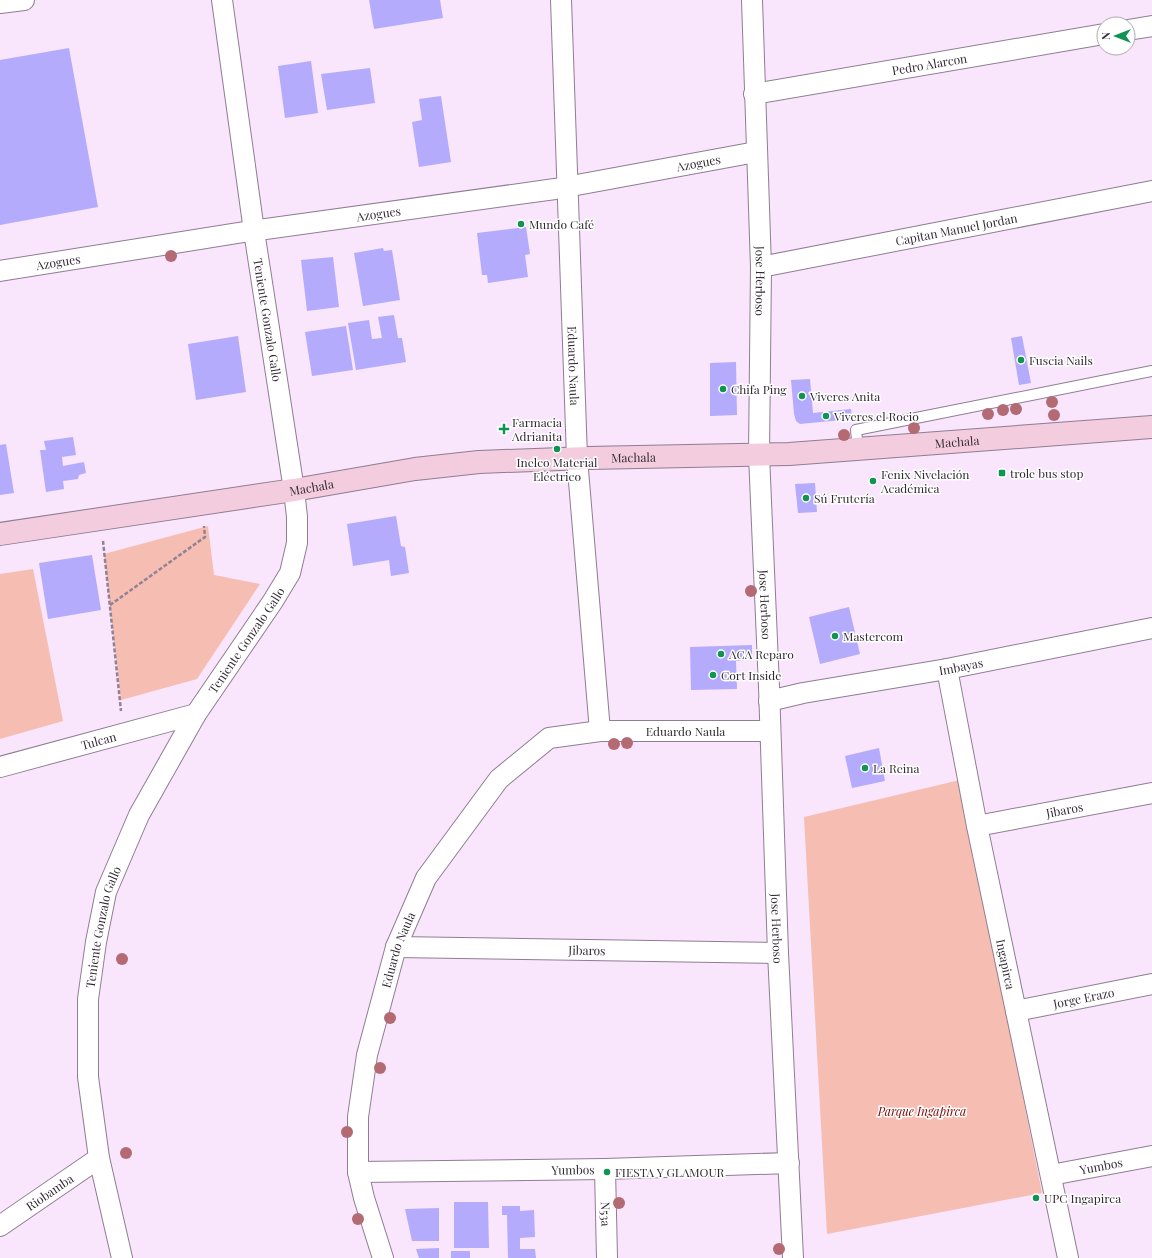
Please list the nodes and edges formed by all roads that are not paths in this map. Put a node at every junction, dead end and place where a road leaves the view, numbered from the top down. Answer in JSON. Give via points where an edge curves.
{"nodes":[{"id":1,"x":24,"y":0,"type":"edge"},
{"id":2,"x":222,"y":0,"type":"edge"},
{"id":3,"x":561,"y":0,"type":"edge"},
{"id":4,"x":752,"y":0,"type":"edge"},
{"id":5,"x":0,"y":3,"type":"edge"},
{"id":6,"x":1152,"y":26,"type":"edge"},
{"id":7,"x":1136,"y":29,"type":"edge"},
{"id":8,"x":1096,"y":35,"type":"edge"},
{"id":9,"x":754,"y":94,"type":"junction"},
{"id":10,"x":756,"y":152,"type":"junction"},
{"id":11,"x":568,"y":187,"type":"junction"},
{"id":12,"x":1152,"y":191,"type":"edge"},
{"id":13,"x":254,"y":231,"type":"junction"},
{"id":14,"x":761,"y":267,"type":"junction"},
{"id":15,"x":0,"y":271,"type":"edge"},
{"id":16,"x":1152,"y":371,"type":"edge"},
{"id":17,"x":1152,"y":427,"type":"edge"},
{"id":18,"x":858,"y":449,"type":"junction"},
{"id":19,"x":759,"y":455,"type":"junction"},
{"id":20,"x":576,"y":458,"type":"junction"},
{"id":21,"x":294,"y":490,"type":"junction"},
{"id":22,"x":0,"y":534,"type":"edge"},
{"id":23,"x":1152,"y":628,"type":"edge"},
{"id":24,"x":947,"y":669,"type":"junction"},
{"id":25,"x":769,"y":701,"type":"junction"},
{"id":26,"x":196,"y":714,"type":"junction"},
{"id":27,"x":600,"y":731,"type":"junction"},
{"id":28,"x":770,"y":731,"type":"junction"},
{"id":29,"x":0,"y":766,"type":"edge"},
{"id":30,"x":1152,"y":793,"type":"edge"},
{"id":31,"x":977,"y":826,"type":"junction"},
{"id":32,"x":396,"y":947,"type":"junction"},
{"id":33,"x":778,"y":953,"type":"junction"},
{"id":34,"x":1152,"y":984,"type":"edge"},
{"id":35,"x":1016,"y":1011,"type":"junction"},
{"id":36,"x":1152,"y":1156,"type":"edge"},
{"id":37,"x":99,"y":1158,"type":"junction"},
{"id":38,"x":789,"y":1163,"type":"junction"},
{"id":39,"x":605,"y":1169,"type":"junction"},
{"id":40,"x":358,"y":1172,"type":"junction"},
{"id":41,"x":1051,"y":1175,"type":"junction"},
{"id":42,"x":0,"y":1226,"type":"edge"},
{"id":43,"x":122,"y":1258,"type":"edge"},
{"id":44,"x":383,"y":1258,"type":"edge"},
{"id":45,"x":607,"y":1258,"type":"edge"},
{"id":46,"x":793,"y":1258,"type":"edge"},
{"id":47,"x":1068,"y":1258,"type":"edge"}],
"edges":[{"from":1,"to":5,"type":"street"},
{"from":2,"to":13,"type":"street","name":"Teniente Gonzalo Gallo"},
{"from":3,"to":11,"type":"street","name":"Eduardo Naula"},
{"from":4,"to":9,"type":"street","name":"Jose Herboso"},
{"from":6,"to":7,"type":"street"},
{"from":8,"to":9,"type":"street","name":"Pedro Alarcon"},
{"from":9,"to":10,"type":"street","name":"Jose Herboso"},
{"from":10,"to":11,"type":"street","name":"Azogues"},
{"from":10,"to":14,"type":"street","name":"Jose Herboso"},
{"from":11,"to":13,"type":"street","name":"Azogues"},
{"from":11,"to":20,"type":"street","name":"Eduardo Naula"},
{"from":12,"to":14,"type":"street","name":"Capitan Manuel Jordan"},
{"from":13,"to":15,"type":"street","name":"Azogues"},
{"from":13,"to":21,"type":"street","name":"Teniente Gonzalo Gallo"},
{"from":14,"to":19,"type":"street","name":"Jose Herboso"},
{"from":16,"to":18,"type":"lane","via":[[856,430]]},
{"from":17,"to":18,"type":"main road","name":"Machala"},
{"from":18,"to":19,"type":"main road","name":"Machala"},
{"from":19,"to":20,"type":"main road","name":"Machala"},
{"from":19,"to":25,"type":"street","name":"Jose Herboso"},
{"from":20,"to":21,"type":"main road","name":"Machala","via":[[479,462],[415,469]]},
{"from":20,"to":27,"type":"street","name":"Eduardo Naula"},
{"from":21,"to":22,"type":"main road","name":"Machala"},
{"from":21,"to":26,"type":"street","name":"Teniente Gonzalo Gallo","via":[[298,517],[297,543],[290,573]]},
{"from":23,"to":24,"type":"street","name":"Imbayas"},
{"from":24,"to":25,"type":"street","name":"Imbayas"},
{"from":24,"to":31,"type":"street","name":"Ingapirca"},
{"from":25,"to":28,"type":"street","name":"Jose Herboso"},
{"from":26,"to":29,"type":"street","name":"Tulcan"},
{"from":26,"to":37,"type":"street","name":"Teniente Gonzalo Gallo","via":[[139,815],[106,892],[88,999],[88,1077]]},
{"from":27,"to":28,"type":"street","name":"Eduardo Naula"},
{"from":27,"to":32,"type":"street","name":"Eduardo Naula","via":[[549,738],[499,779],[426,878]]},
{"from":28,"to":33,"type":"street","name":"Jose Herboso"},
{"from":30,"to":31,"type":"street","name":"Jibaros"},
{"from":31,"to":35,"type":"street","name":"Ingapirca"},
{"from":32,"to":33,"type":"street","name":"Jibaros"},
{"from":32,"to":40,"type":"street","name":"Eduardo Naula","via":[[367,1055],[358,1117]]},
{"from":33,"to":38,"type":"street","name":"Jose Herboso"},
{"from":34,"to":35,"type":"street","name":"Jorge Erazo"},
{"from":35,"to":41,"type":"street","name":"Ingapirca"},
{"from":36,"to":41,"type":"street","name":"Yumbos"},
{"from":37,"to":42,"type":"street","name":"Riobamba"},
{"from":37,"to":43,"type":"street","name":"Teniente Gonzalo Gallo"},
{"from":38,"to":39,"type":"street","name":"Yumbos"},
{"from":38,"to":46,"type":"street","name":"Jose Herboso"},
{"from":39,"to":40,"type":"street","name":"Yumbos"},
{"from":39,"to":45,"type":"street","name":"N53a"},
{"from":40,"to":44,"type":"street","name":"Eduardo Naula"},
{"from":41,"to":47,"type":"street","name":"Ingapirca"}]}
